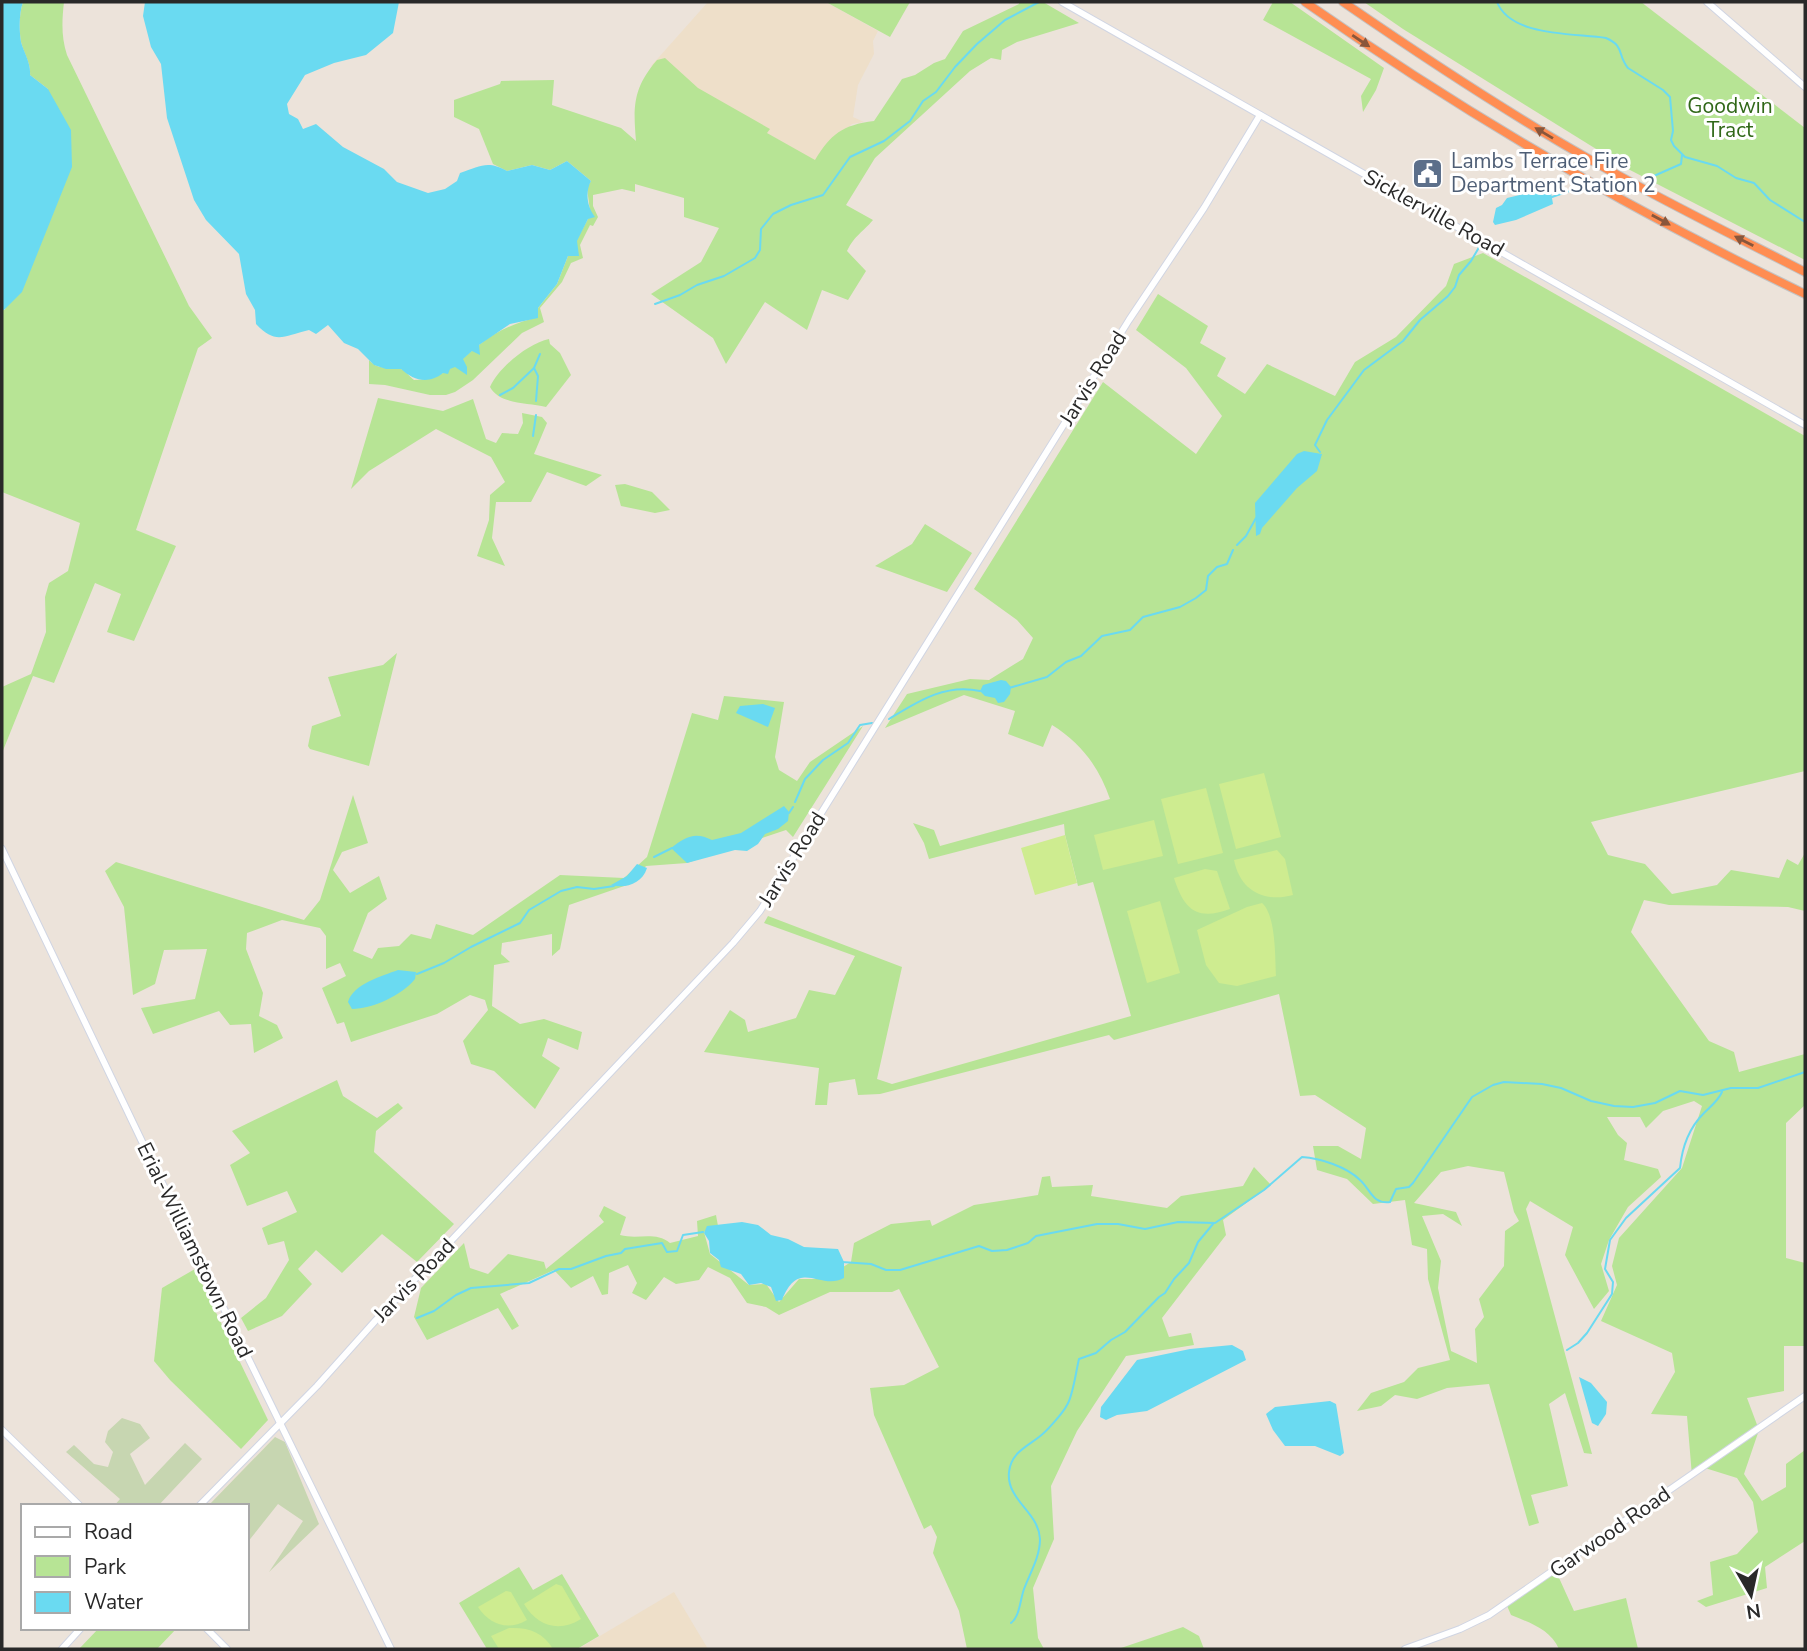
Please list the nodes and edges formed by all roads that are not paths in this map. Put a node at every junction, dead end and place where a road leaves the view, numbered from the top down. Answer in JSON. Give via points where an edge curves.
{"nodes":[{"id":1,"x":1062,"y":2,"type":"edge"},
{"id":2,"x":1305,"y":2,"type":"edge"},
{"id":3,"x":1343,"y":2,"type":"edge"},
{"id":4,"x":1707,"y":2,"type":"edge"},
{"id":5,"x":1805,"y":88,"type":"edge"},
{"id":6,"x":1260,"y":115,"type":"junction"},
{"id":7,"x":1805,"y":272,"type":"edge"},
{"id":8,"x":1805,"y":294,"type":"edge"},
{"id":9,"x":1805,"y":425,"type":"edge"},
{"id":10,"x":2,"y":849,"type":"edge"},
{"id":11,"x":1805,"y":1396,"type":"edge"},
{"id":12,"x":280,"y":1422,"type":"junction"},
{"id":13,"x":2,"y":1430,"type":"edge"},
{"id":14,"x":78,"y":1504,"type":"edge"},
{"id":15,"x":201,"y":1504,"type":"edge"},
{"id":16,"x":80,"y":1630,"type":"edge"},
{"id":17,"x":208,"y":1630,"type":"edge"},
{"id":18,"x":62,"y":1649,"type":"edge"},
{"id":19,"x":227,"y":1649,"type":"edge"},
{"id":20,"x":391,"y":1649,"type":"edge"},
{"id":21,"x":1405,"y":1649,"type":"edge"}],
"edges":[{"from":1,"to":6,"type":"street","name":"Sicklerville Road"},
{"from":2,"to":8,"type":"highway","one_way":true,"via":[[1401,68],[1549,159]]},
{"from":7,"to":3,"type":"highway","one_way":true,"via":[[1564,145]]},
{"from":4,"to":5,"type":"street"},
{"from":6,"to":9,"type":"street","name":"Sicklerville Road"},
{"from":6,"to":12,"type":"street","name":"Jarvis Road","via":[[760,911]]},
{"from":10,"to":12,"type":"street","name":"Erial-Williamstown Road"},
{"from":11,"to":21,"type":"street","name":"Garwood Road","via":[[1489,1615]]},
{"from":12,"to":15,"type":"street","name":"Jarvis Road"},
{"from":12,"to":20,"type":"street","name":"Erial-Williamstown Road"},
{"from":13,"to":14,"type":"street"},
{"from":16,"to":18,"type":"street"},
{"from":17,"to":19,"type":"street"}]}
